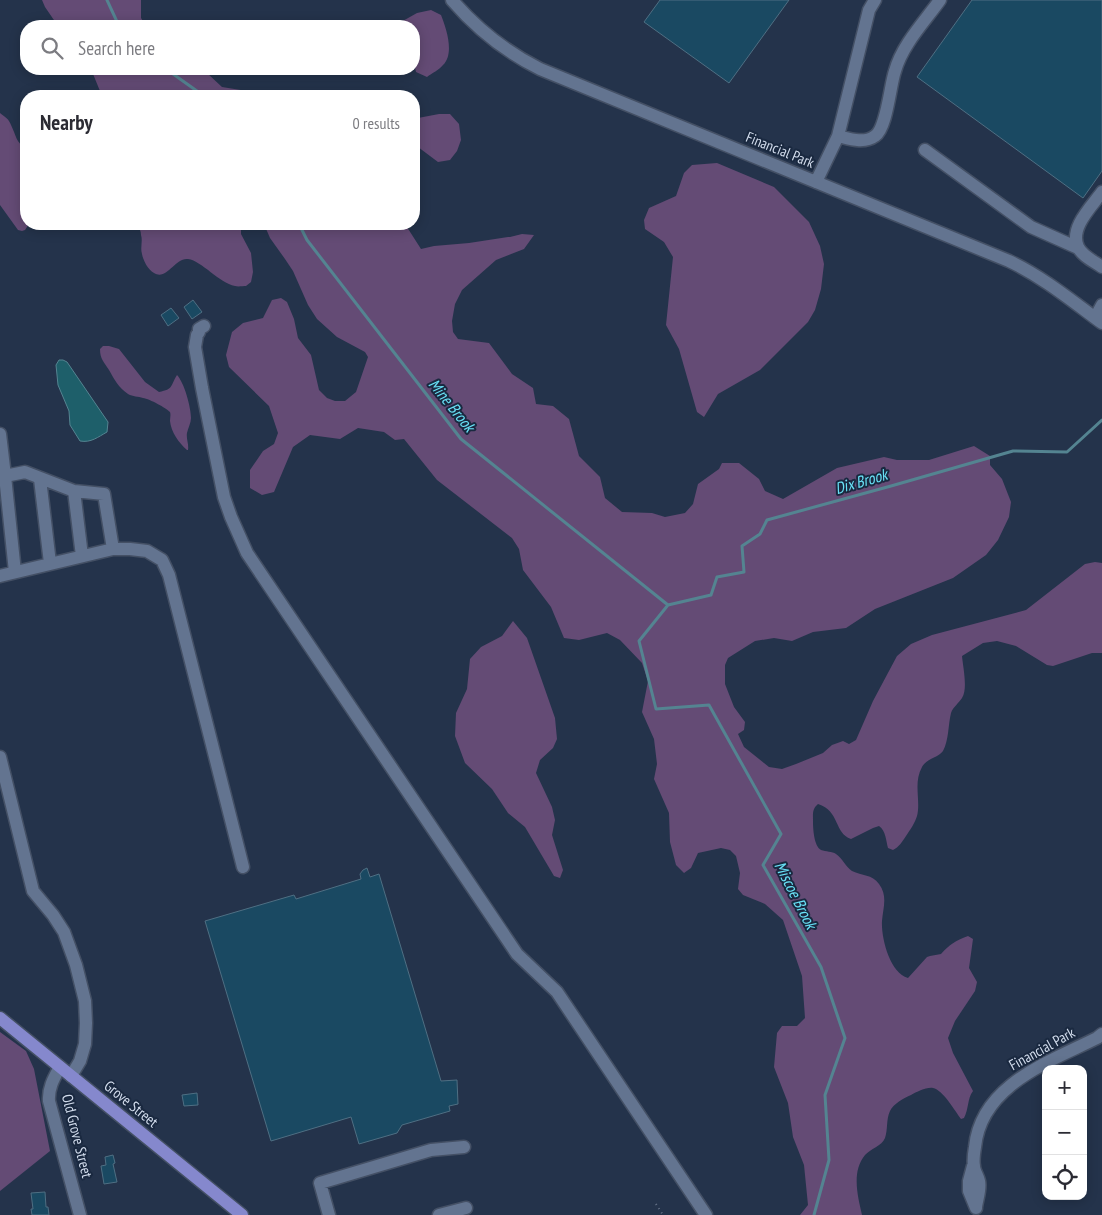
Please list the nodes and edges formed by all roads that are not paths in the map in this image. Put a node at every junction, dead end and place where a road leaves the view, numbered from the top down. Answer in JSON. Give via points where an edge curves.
{"nodes":[{"id":1,"x":452,"y":0,"type":"edge"},
{"id":2,"x":874,"y":0,"type":"edge"},
{"id":3,"x":940,"y":0,"type":"edge"},
{"id":4,"x":838,"y":136,"type":"junction"},
{"id":5,"x":925,"y":150,"type":"dead end"},
{"id":6,"x":816,"y":182,"type":"junction"},
{"id":7,"x":1102,"y":192,"type":"edge"},
{"id":8,"x":1078,"y":248,"type":"junction"},
{"id":9,"x":1102,"y":267,"type":"edge"},
{"id":10,"x":1102,"y":306,"type":"edge"},
{"id":11,"x":1098,"y":320,"type":"edge"},
{"id":12,"x":204,"y":326,"type":"dead end"},
{"id":13,"x":0,"y":434,"type":"edge"},
{"id":14,"x":5,"y":476,"type":"junction"},
{"id":15,"x":40,"y":478,"type":"junction"},
{"id":16,"x":74,"y":491,"type":"junction"},
{"id":17,"x":113,"y":549,"type":"junction"},
{"id":18,"x":82,"y":556,"type":"junction"},
{"id":19,"x":50,"y":563,"type":"junction"},
{"id":20,"x":15,"y":572,"type":"junction"},
{"id":21,"x":0,"y":576,"type":"edge"},
{"id":22,"x":0,"y":756,"type":"edge"},
{"id":23,"x":243,"y":866,"type":"dead end"},
{"id":24,"x":0,"y":1018,"type":"edge"},
{"id":25,"x":1102,"y":1034,"type":"edge"},
{"id":26,"x":60,"y":1067,"type":"junction"},
{"id":27,"x":71,"y":1076,"type":"junction"},
{"id":28,"x":464,"y":1147,"type":"dead end"},
{"id":29,"x":466,"y":1208,"type":"dead end"},
{"id":30,"x":976,"y":1211,"type":"edge"},
{"id":31,"x":80,"y":1215,"type":"edge"},
{"id":32,"x":242,"y":1215,"type":"edge"},
{"id":33,"x":329,"y":1215,"type":"edge"},
{"id":34,"x":439,"y":1215,"type":"edge"},
{"id":35,"x":706,"y":1215,"type":"edge"}],
"edges":[{"from":1,"to":6,"type":"street","name":"Financial Park","via":[[490,38],[540,69]]},
{"from":2,"to":4,"type":"street"},
{"from":3,"to":4,"type":"street","via":[[903,51],[895,70],[884,122],[876,136],[864,141]]},
{"from":4,"to":6,"type":"street"},
{"from":5,"to":8,"type":"street","via":[[1031,227]]},
{"from":6,"to":11,"type":"street","name":"Financial Park","via":[[1019,266]]},
{"from":7,"to":8,"type":"street","via":[[1081,220],[1076,240]]},
{"from":8,"to":9,"type":"street"},
{"from":10,"to":11,"type":"street"},
{"from":12,"to":35,"type":"street","via":[[199,329],[195,347],[202,388],[224,497],[246,553],[517,954],[557,992]]},
{"from":13,"to":14,"type":"street"},
{"from":14,"to":15,"type":"street","via":[[24,472]]},
{"from":14,"to":20,"type":"street"},
{"from":15,"to":16,"type":"street"},
{"from":15,"to":19,"type":"street"},
{"from":16,"to":17,"type":"street","via":[[104,494]]},
{"from":16,"to":18,"type":"street"},
{"from":17,"to":18,"type":"street"},
{"from":17,"to":23,"type":"street","via":[[147,551],[162,560],[170,575]]},
{"from":18,"to":19,"type":"street"},
{"from":19,"to":20,"type":"street"},
{"from":20,"to":21,"type":"street"},
{"from":22,"to":27,"type":"street","via":[[33,891],[64,932],[85,1001],[85,1044]]},
{"from":24,"to":26,"type":"main road","name":"Grove Street"},
{"from":25,"to":30,"type":"street","name":"Financial Park","via":[[1028,1072],[990,1106],[975,1146],[973,1166],[979,1181]]},
{"from":26,"to":27,"type":"main road","name":"Grove Street"},
{"from":26,"to":31,"type":"street","name":"Old Grove Street","via":[[48,1093],[49,1101]]},
{"from":27,"to":32,"type":"main road","name":"Grove Street"},
{"from":28,"to":33,"type":"street","via":[[431,1150],[320,1182]]},
{"from":29,"to":34,"type":"street"}]}
